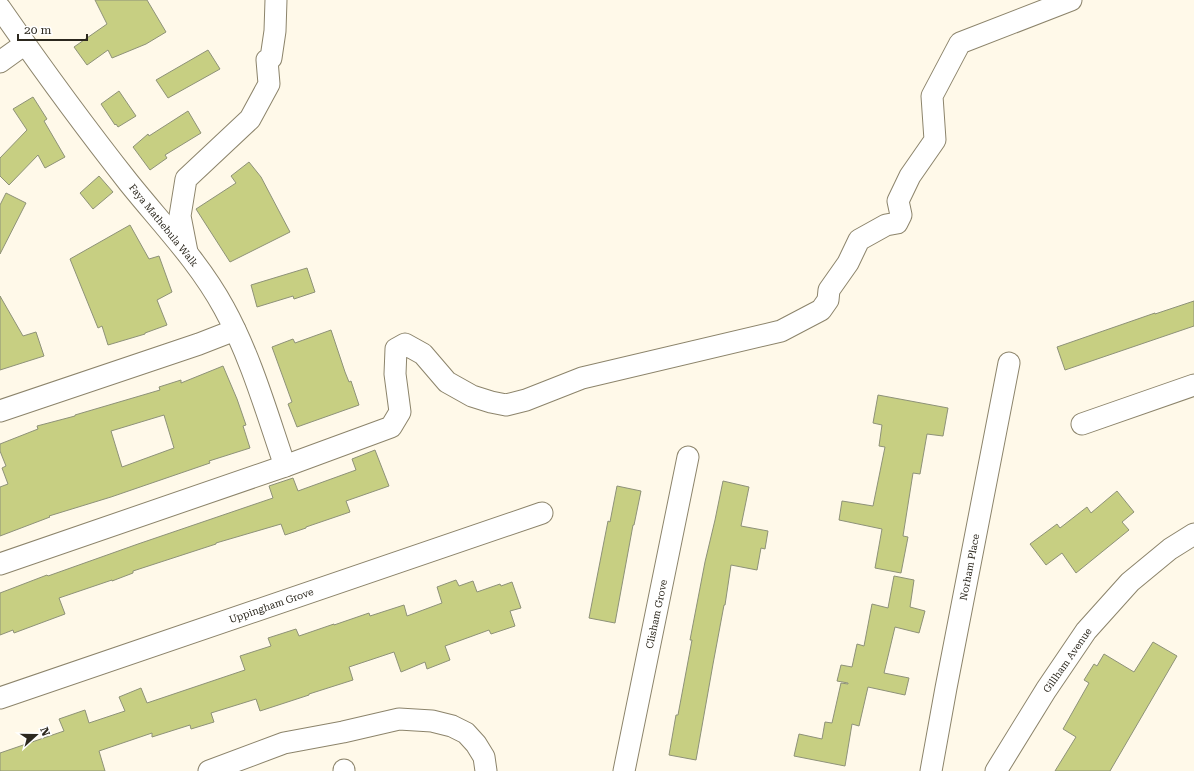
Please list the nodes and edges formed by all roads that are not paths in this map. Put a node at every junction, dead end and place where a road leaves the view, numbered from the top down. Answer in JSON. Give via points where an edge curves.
{"nodes":[{"id":1,"x":276,"y":0,"type":"edge"},
{"id":2,"x":1071,"y":0,"type":"edge"},
{"id":3,"x":0,"y":8,"type":"edge"},
{"id":4,"x":25,"y":44,"type":"junction"},
{"id":5,"x":0,"y":62,"type":"edge"},
{"id":6,"x":188,"y":254,"type":"junction"},
{"id":7,"x":235,"y":330,"type":"junction"},
{"id":8,"x":1009,"y":363,"type":"dead end"},
{"id":9,"x":1194,"y":385,"type":"edge"},
{"id":10,"x":0,"y":411,"type":"edge"},
{"id":11,"x":1082,"y":424,"type":"dead end"},
{"id":12,"x":688,"y":457,"type":"dead end"},
{"id":13,"x":286,"y":466,"type":"junction"},
{"id":14,"x":542,"y":512,"type":"dead end"},
{"id":15,"x":1194,"y":534,"type":"edge"},
{"id":16,"x":0,"y":564,"type":"edge"},
{"id":17,"x":0,"y":698,"type":"edge"},
{"id":18,"x":209,"y":771,"type":"edge"},
{"id":19,"x":486,"y":771,"type":"edge"},
{"id":20,"x":624,"y":771,"type":"edge"},
{"id":21,"x":931,"y":771,"type":"edge"},
{"id":22,"x":996,"y":771,"type":"edge"}],
"edges":[{"from":1,"to":6,"type":"street","via":[[275,31],[270,58],[267,60],[269,84],[250,119],[186,179],[180,216]]},
{"from":2,"to":13,"type":"street","via":[[960,43],[932,96],[935,140],[910,176],[898,201],[901,215],[896,224],[886,225],[859,240],[848,263],[829,290],[828,300],[822,310],[781,330],[582,378],[506,405],[472,396],[447,382],[423,354],[405,344],[396,349],[395,374],[400,412],[391,427]]},
{"from":3,"to":4,"type":"street","name":"Faya Mathebula Walk"},
{"from":4,"to":5,"type":"street"},
{"from":4,"to":6,"type":"street","name":"Faya Mathebula Walk","via":[[129,183]]},
{"from":6,"to":7,"type":"street","name":"Faya Mathebula Walk","via":[[201,271]]},
{"from":7,"to":10,"type":"street"},
{"from":7,"to":13,"type":"street","name":"Faya Mathebula Walk"},
{"from":8,"to":21,"type":"street","name":"Norham Place"},
{"from":9,"to":11,"type":"street"},
{"from":12,"to":20,"type":"street","name":"Clisham Grove"},
{"from":13,"to":16,"type":"street"},
{"from":14,"to":17,"type":"street","name":"Uppingham Grove"},
{"from":15,"to":22,"type":"street","name":"Gillham Avenue","via":[[1170,549],[1130,582],[1086,631]]},
{"from":18,"to":19,"type":"street","via":[[284,743],[399,719],[432,721],[452,726],[466,734],[484,757]]}]}
